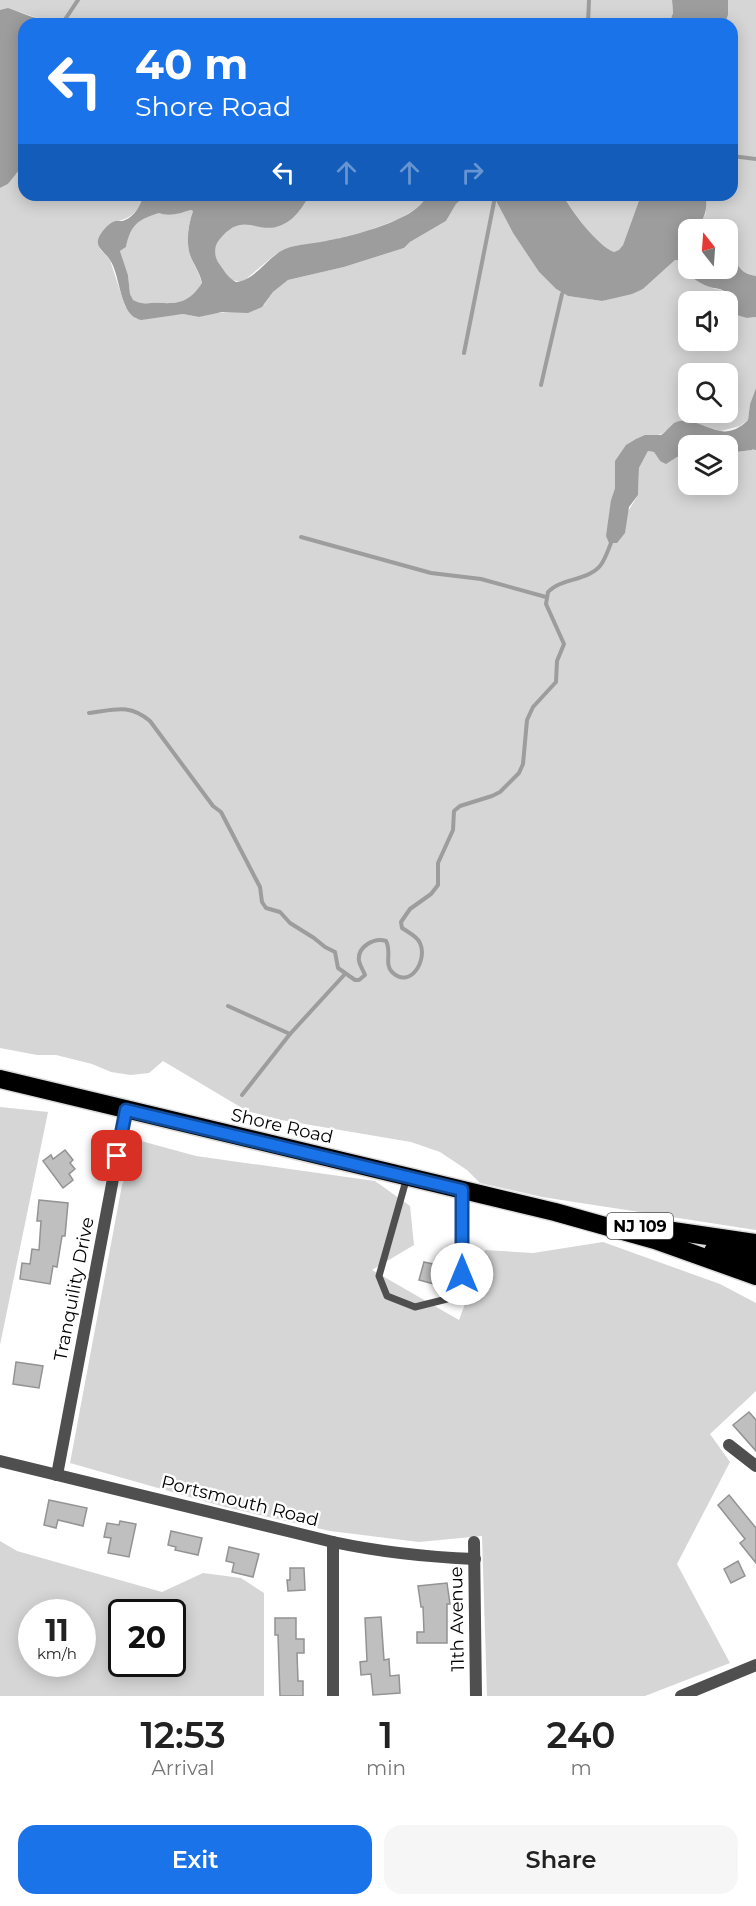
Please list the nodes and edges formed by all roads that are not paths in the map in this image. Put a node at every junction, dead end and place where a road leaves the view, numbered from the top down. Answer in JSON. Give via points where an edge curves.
{"nodes":[{"id":1,"x":0,"y":1079,"type":"edge"},
{"id":2,"x":126,"y":1110,"type":"junction"},
{"id":3,"x":407,"y":1177,"type":"junction"},
{"id":4,"x":462,"y":1190,"type":"junction"},
{"id":5,"x":555,"y":1212,"type":"junction"},
{"id":6,"x":655,"y":1240,"type":"junction"},
{"id":7,"x":756,"y":1243,"type":"edge"},
{"id":8,"x":756,"y":1258,"type":"edge"},
{"id":9,"x":756,"y":1276,"type":"edge"},
{"id":10,"x":729,"y":1445,"type":"dead end"},
{"id":11,"x":0,"y":1461,"type":"edge"},
{"id":12,"x":756,"y":1466,"type":"edge"},
{"id":13,"x":57,"y":1475,"type":"junction"},
{"id":14,"x":333,"y":1542,"type":"junction"},
{"id":15,"x":474,"y":1542,"type":"dead end"},
{"id":16,"x":475,"y":1559,"type":"junction"},
{"id":17,"x":756,"y":1665,"type":"edge"},
{"id":18,"x":333,"y":1696,"type":"edge"},
{"id":19,"x":476,"y":1696,"type":"edge"},
{"id":20,"x":681,"y":1696,"type":"edge"}],
"edges":[{"from":1,"to":2,"type":"highway","name":"Shore Road","number":"NJ 109"},
{"from":2,"to":3,"type":"highway","name":"Shore Road","number":"NJ 109"},
{"from":2,"to":13,"type":"street","name":"Tranquility Drive"},
{"from":3,"to":4,"type":"highway","name":"Shore Road","number":"NJ 109"},
{"from":3,"to":4,"type":"lane","via":[[379,1276],[387,1296],[415,1307],[447,1299],[462,1274]]},
{"from":4,"to":5,"type":"highway","name":"Shore Road","number":"NJ 109"},
{"from":5,"to":6,"type":"highway","name":"Shore Road","number":"NJ 109"},
{"from":5,"to":7,"type":"highway","name":"Shore Road","number":"NJ 109"},
{"from":6,"to":8,"type":"highway"},
{"from":6,"to":9,"type":"highway","number":"NJ 109"},
{"from":10,"to":12,"type":"street"},
{"from":11,"to":13,"type":"street","name":"Portsmouth Road"},
{"from":13,"to":14,"type":"street","name":"Portsmouth Road"},
{"from":14,"to":16,"type":"street","name":"Portsmouth Road","via":[[414,1555]]},
{"from":14,"to":18,"type":"street"},
{"from":15,"to":16,"type":"street","name":"11th Avenue"},
{"from":16,"to":19,"type":"street","name":"11th Avenue"},
{"from":17,"to":20,"type":"street"}]}
